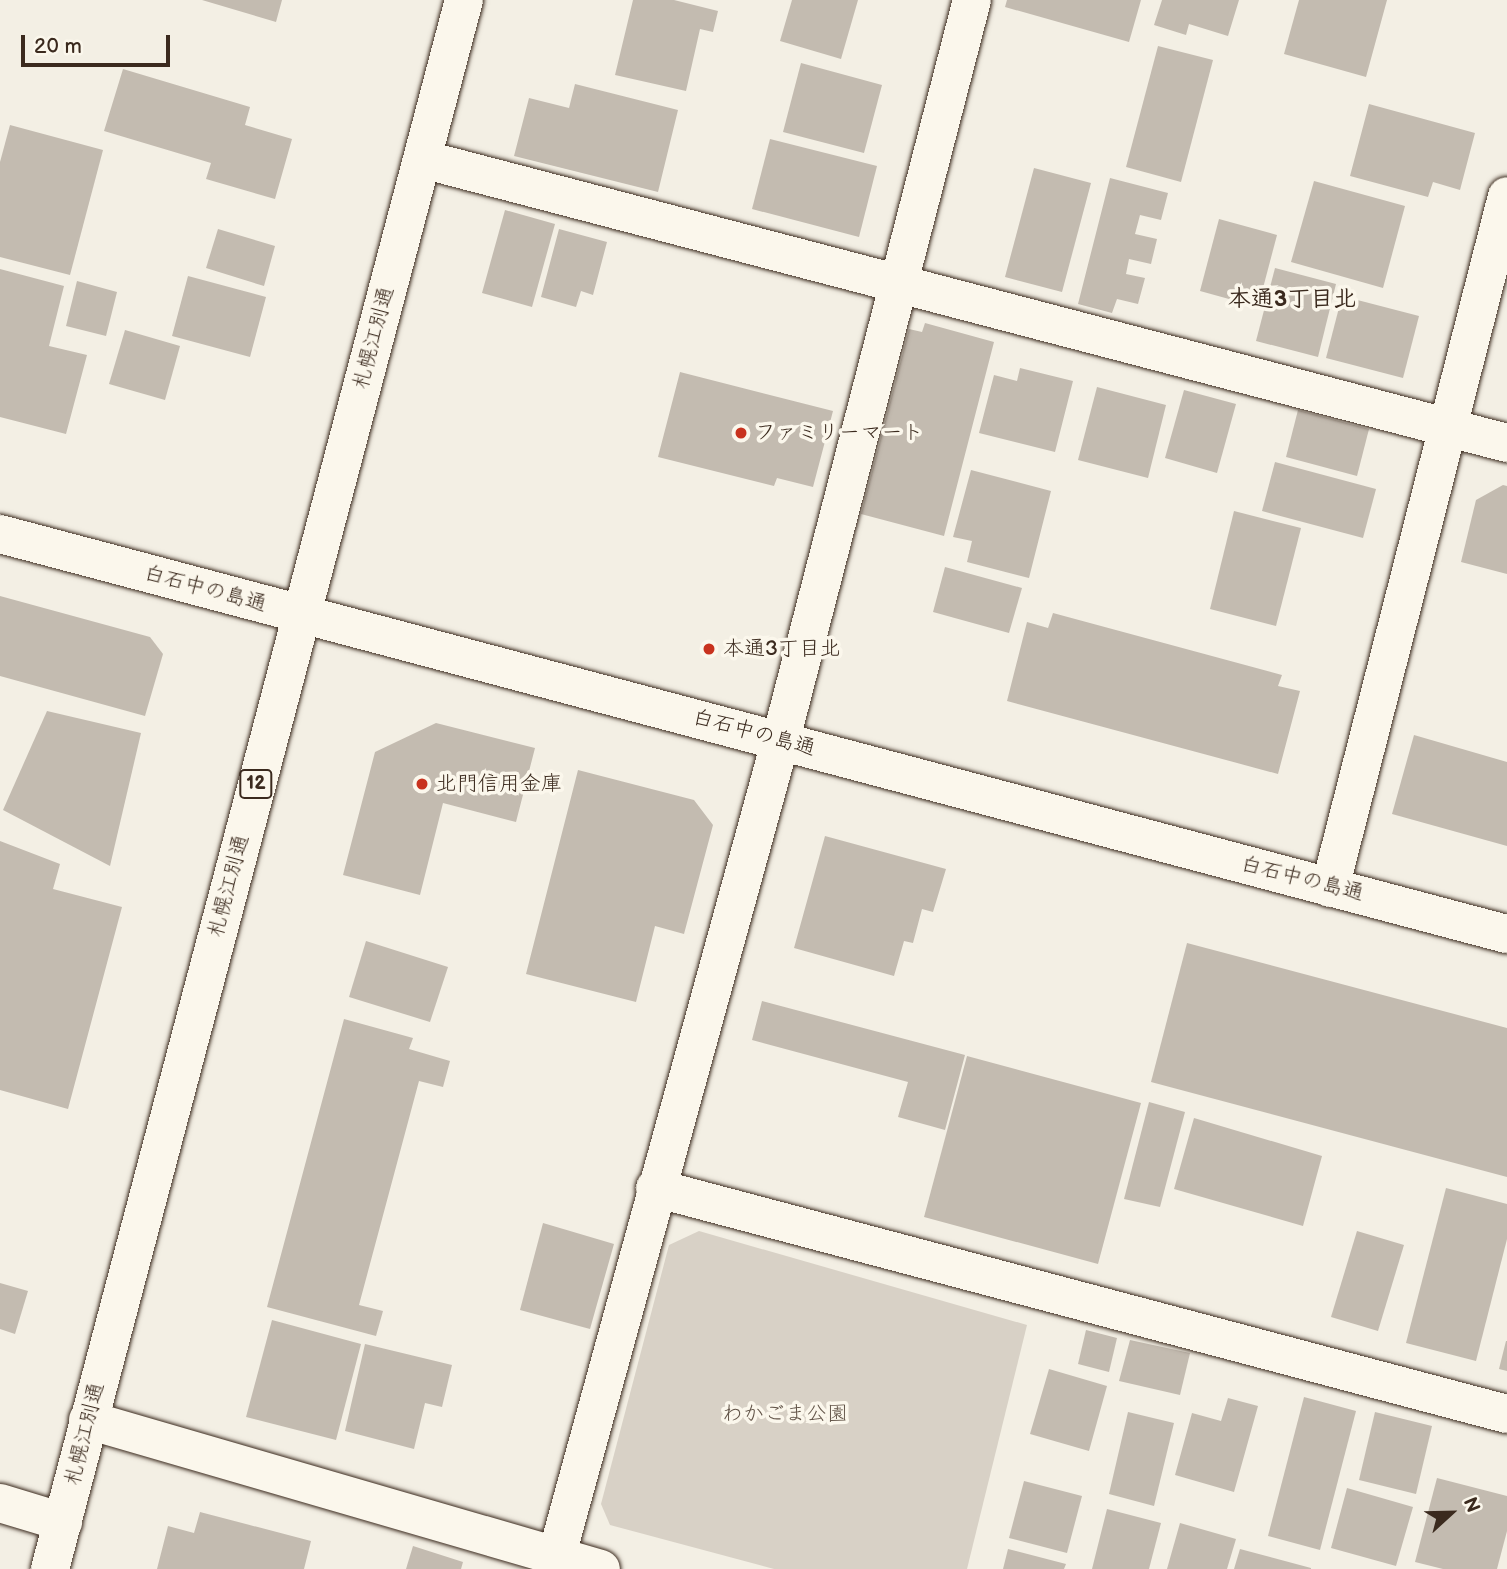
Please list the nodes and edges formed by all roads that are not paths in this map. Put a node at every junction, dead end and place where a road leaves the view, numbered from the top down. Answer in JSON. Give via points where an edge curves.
{"nodes":[{"id":1,"x":464,"y":0,"type":"edge"},
{"id":2,"x":972,"y":0,"type":"edge"},
{"id":3,"x":422,"y":159,"type":"junction"},
{"id":4,"x":1507,"y":196,"type":"edge"},
{"id":5,"x":896,"y":283,"type":"junction"},
{"id":6,"x":1445,"y":427,"type":"junction"},
{"id":7,"x":1507,"y":443,"type":"edge"},
{"id":8,"x":0,"y":534,"type":"edge"},
{"id":9,"x":302,"y":615,"type":"junction"},
{"id":10,"x":781,"y":739,"type":"junction"},
{"id":11,"x":1329,"y":888,"type":"junction"},
{"id":12,"x":1507,"y":934,"type":"edge"},
{"id":13,"x":655,"y":1188,"type":"junction"},
{"id":14,"x":1507,"y":1415,"type":"edge"},
{"id":15,"x":88,"y":1420,"type":"junction"},
{"id":16,"x":0,"y":1503,"type":"edge"},
{"id":17,"x":63,"y":1522,"type":"junction"},
{"id":18,"x":554,"y":1563,"type":"edge"},
{"id":19,"x":50,"y":1569,"type":"edge"},
{"id":20,"x":601,"y":1569,"type":"edge"}],
"edges":[{"from":1,"to":3,"type":"main road","name":"札幌江別通","number":"12"},
{"from":2,"to":5,"type":"main road"},
{"from":3,"to":5,"type":"main road"},
{"from":3,"to":9,"type":"main road","name":"札幌江別通","number":"12"},
{"from":4,"to":6,"type":"main road"},
{"from":5,"to":6,"type":"main road"},
{"from":5,"to":10,"type":"main road"},
{"from":6,"to":7,"type":"main road"},
{"from":6,"to":11,"type":"main road"},
{"from":8,"to":9,"type":"main road","name":"白石中の島通"},
{"from":9,"to":10,"type":"main road","name":"白石中の島通"},
{"from":9,"to":15,"type":"main road","name":"札幌江別通","number":"12"},
{"from":10,"to":11,"type":"main road","name":"白石中の島通"},
{"from":10,"to":13,"type":"main road"},
{"from":11,"to":12,"type":"main road","name":"白石中の島通"},
{"from":13,"to":14,"type":"main road"},
{"from":13,"to":18,"type":"main road"},
{"from":15,"to":17,"type":"main road","name":"札幌江別通","number":"12"},
{"from":15,"to":18,"type":"main road"},
{"from":16,"to":17,"type":"main road"},
{"from":17,"to":19,"type":"main road","name":"札幌江別通","number":"12"},
{"from":18,"to":20,"type":"main road"}]}
